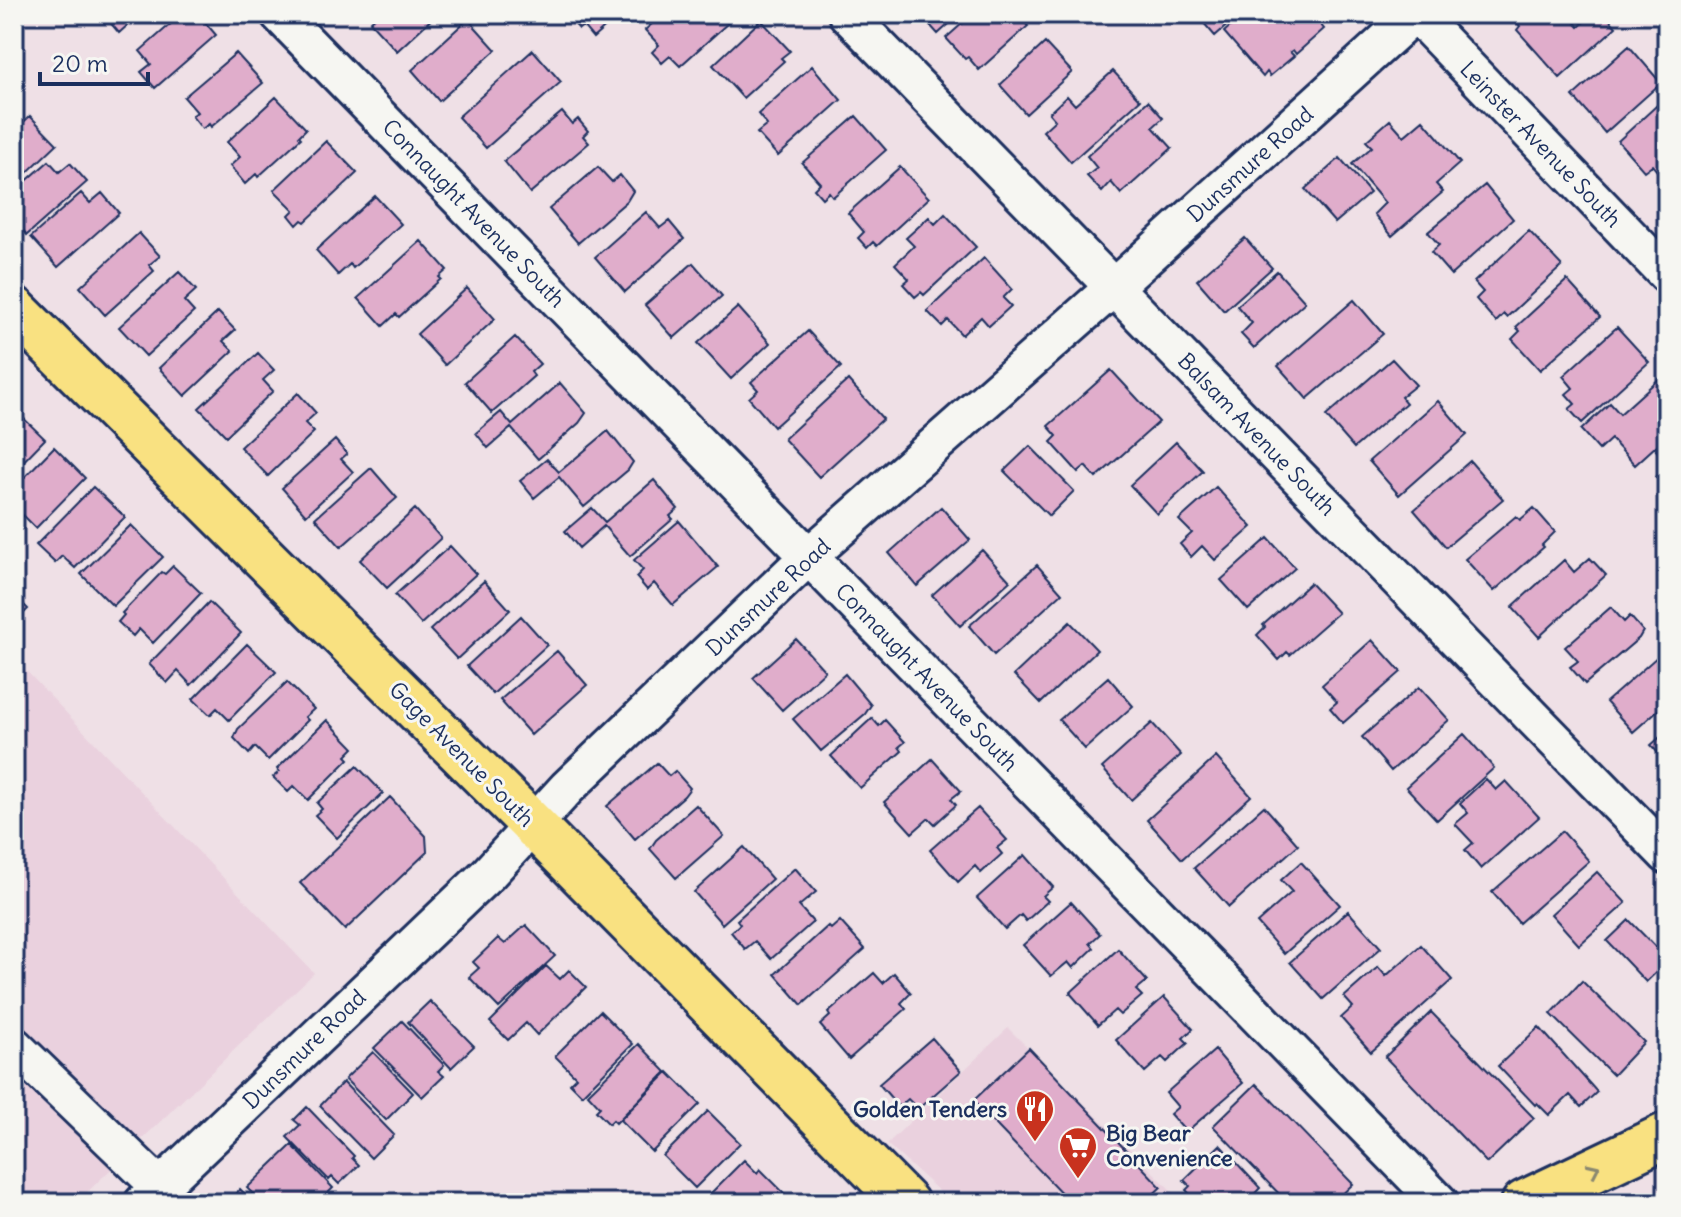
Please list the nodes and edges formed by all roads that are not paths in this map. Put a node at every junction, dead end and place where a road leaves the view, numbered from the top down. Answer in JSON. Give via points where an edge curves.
{"nodes":[{"id":1,"x":279,"y":14,"type":"edge"},
{"id":2,"x":847,"y":14,"type":"edge"},
{"id":3,"x":1416,"y":14,"type":"edge"},
{"id":4,"x":1667,"y":275,"type":"edge"},
{"id":5,"x":1114,"y":287,"type":"junction"},
{"id":6,"x":14,"y":309,"type":"edge"},
{"id":7,"x":809,"y":556,"type":"junction"},
{"id":8,"x":532,"y":824,"type":"junction"},
{"id":9,"x":1667,"y":855,"type":"edge"},
{"id":10,"x":14,"y":1046,"type":"edge"},
{"id":11,"x":1667,"y":1135,"type":"edge"},
{"id":12,"x":151,"y":1195,"type":"edge"},
{"id":13,"x":906,"y":1203,"type":"edge"},
{"id":14,"x":1440,"y":1203,"type":"edge"},
{"id":15,"x":1524,"y":1203,"type":"edge"}],
"edges":[{"from":1,"to":7,"type":"street","name":"Connaught Avenue South"},
{"from":2,"to":5,"type":"street","name":"Balsam Avenue South"},
{"from":3,"to":4,"type":"street","name":"Leinster Avenue South"},
{"from":3,"to":5,"type":"street","name":"Dunsmure Road"},
{"from":5,"to":7,"type":"street","name":"Dunsmure Road"},
{"from":5,"to":9,"type":"street","name":"Balsam Avenue South"},
{"from":6,"to":8,"type":"main road","name":"Gage Avenue South"},
{"from":7,"to":8,"type":"street","name":"Dunsmure Road"},
{"from":7,"to":14,"type":"street","name":"Connaught Avenue South"},
{"from":8,"to":12,"type":"street","name":"Dunsmure Road","via":[[488,874]]},
{"from":8,"to":13,"type":"main road","name":"Gage Avenue South"},
{"from":10,"to":12,"type":"street"},
{"from":15,"to":11,"type":"main road","one_way":true}]}
